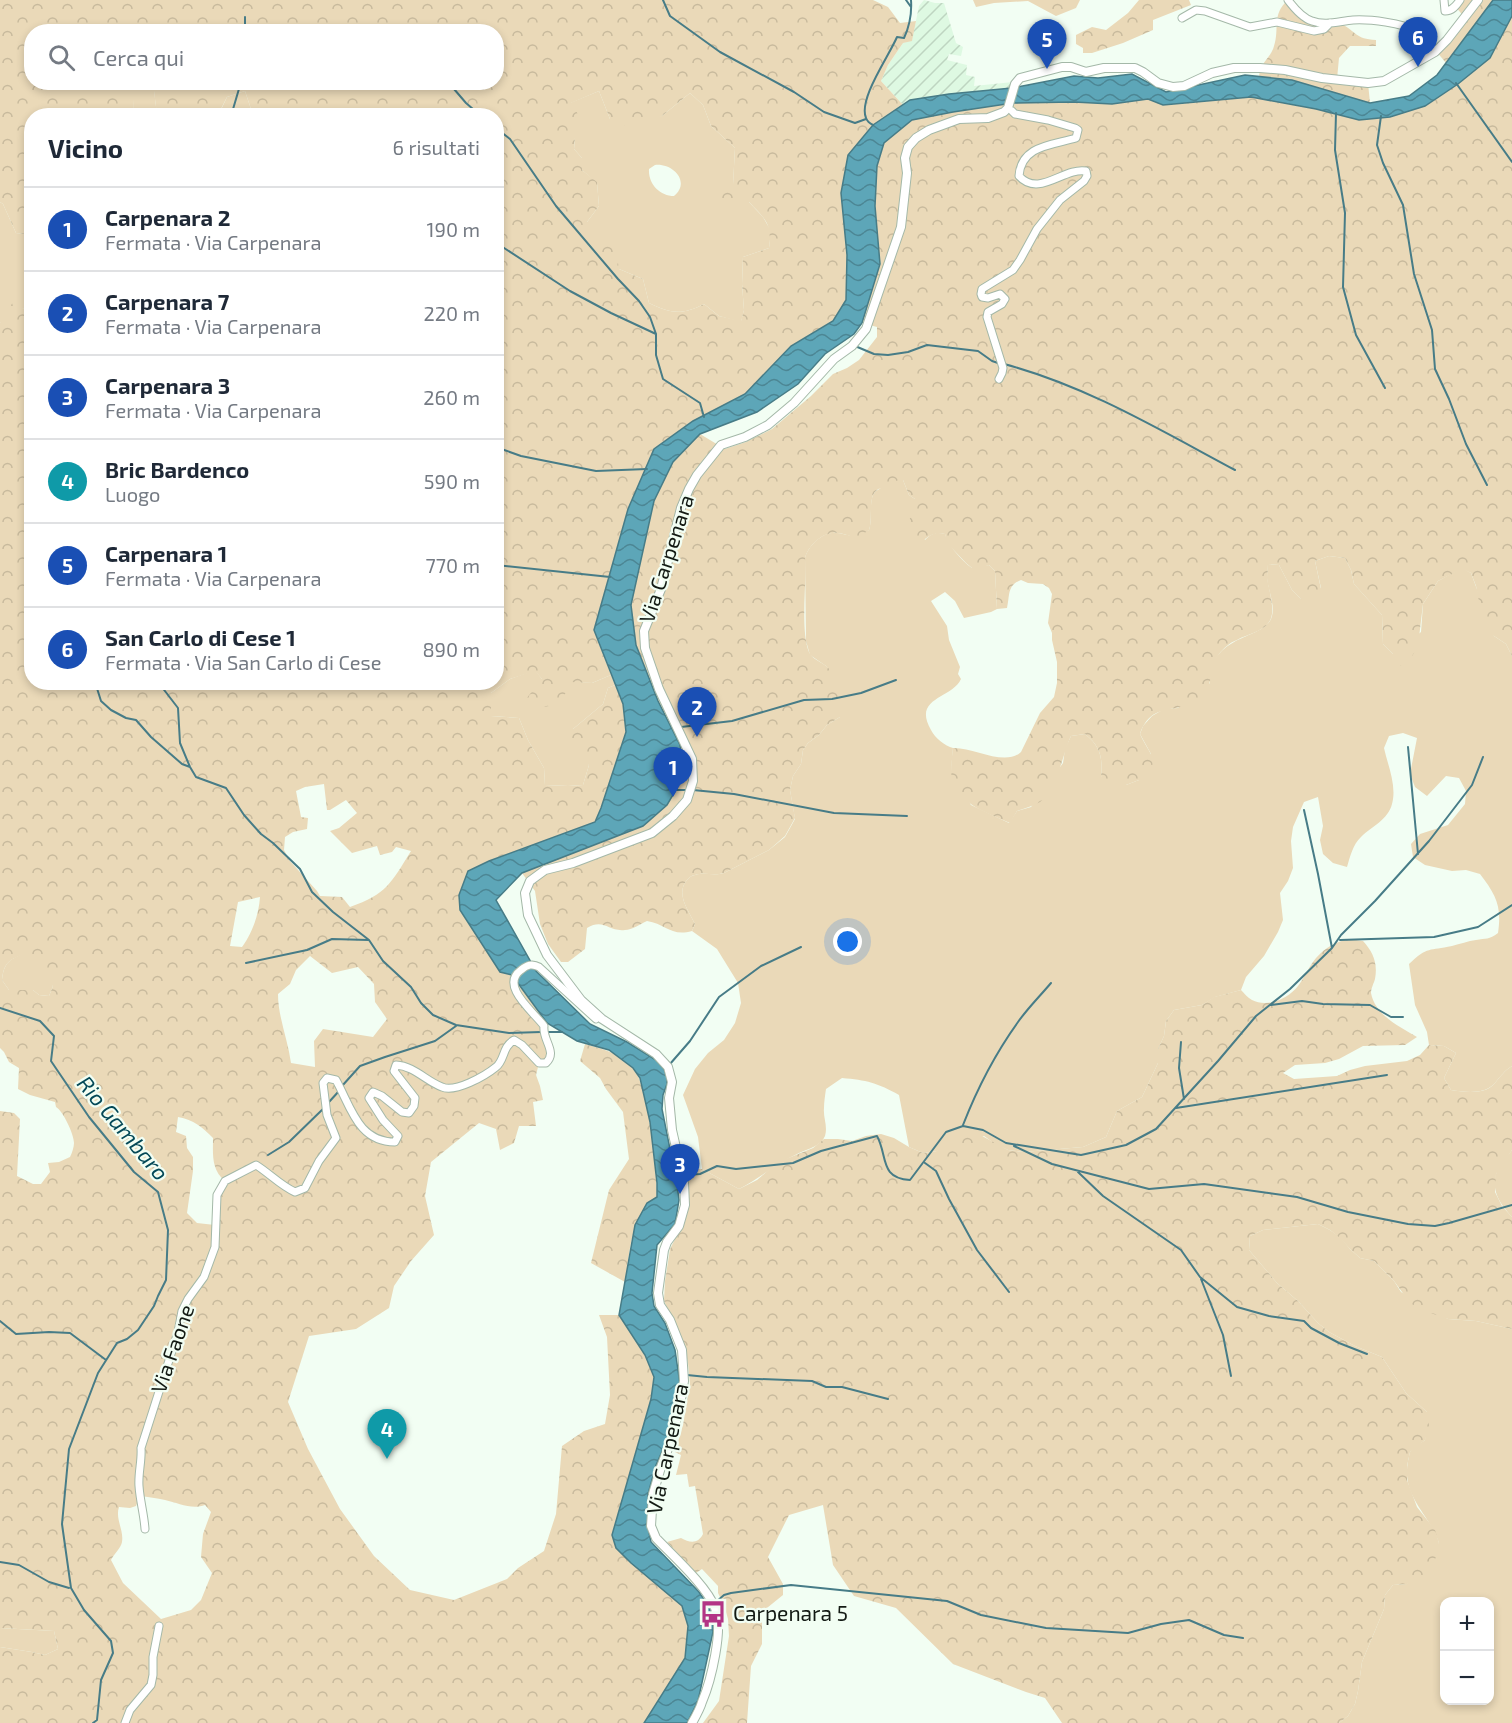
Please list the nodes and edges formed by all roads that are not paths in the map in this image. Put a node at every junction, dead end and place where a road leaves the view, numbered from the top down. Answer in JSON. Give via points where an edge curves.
{"nodes":[{"id":1,"x":1288,"y":0,"type":"edge"},
{"id":2,"x":1444,"y":0,"type":"edge"},
{"id":3,"x":1460,"y":0,"type":"edge"},
{"id":4,"x":1478,"y":0,"type":"edge"},
{"id":5,"x":1182,"y":18,"type":"dead end"},
{"id":6,"x":1330,"y":23,"type":"junction"},
{"id":7,"x":1435,"y":52,"type":"junction"},
{"id":8,"x":1010,"y":109,"type":"junction"},
{"id":9,"x":999,"y":379,"type":"dead end"},
{"id":10,"x":602,"y":1020,"type":"junction"},
{"id":11,"x":146,"y":1529,"type":"dead end"},
{"id":12,"x":159,"y":1626,"type":"dead end"},
{"id":13,"x":125,"y":1723,"type":"edge"},
{"id":14,"x":692,"y":1723,"type":"edge"}],
"edges":[{"from":1,"to":6,"type":"street","via":[[1310,21]]},
{"from":2,"to":3,"type":"street","via":[[1444,11],[1449,11]]},
{"from":4,"to":7,"type":"street"},
{"from":5,"to":6,"type":"street","via":[[1196,10],[1250,27],[1276,22],[1314,31]]},
{"from":6,"to":7,"type":"street","via":[[1358,20],[1402,26],[1419,31]]},
{"from":7,"to":8,"type":"street","via":[[1384,81],[1368,83],[1249,68],[1212,74],[1173,87],[1135,69],[1086,72],[1062,67],[1020,78]]},
{"from":8,"to":9,"type":"street","via":[[1015,114],[1078,130],[1076,138],[1030,154],[1019,168],[1024,182],[1034,185],[1079,170],[1086,171],[1087,176],[1060,200],[1037,229],[1013,270],[982,289],[982,297],[1000,294],[1005,299],[987,317],[1003,368]]},
{"from":8,"to":10,"type":"street","name":"Via Carpenara","via":[[988,118],[945,123],[916,138],[908,147],[901,227],[866,329],[768,425],[721,445],[689,489],[661,589],[644,631],[645,648],[659,689],[692,759],[693,781],[687,800],[652,833],[545,870],[530,881],[525,893],[528,915],[547,955],[581,1000]]},
{"from":10,"to":11,"type":"street","name":"Via Faone","via":[[594,1018],[536,965],[528,965],[513,979],[514,986],[544,1026],[543,1033],[552,1052],[546,1063],[539,1063],[514,1040],[507,1044],[498,1066],[452,1089],[442,1088],[418,1072],[396,1065],[394,1071],[415,1098],[409,1113],[373,1092],[369,1098],[398,1136],[395,1142],[379,1140],[358,1124],[336,1080],[327,1078],[323,1083],[327,1115],[336,1138],[305,1188],[295,1192],[255,1165],[225,1181],[215,1214],[215,1247],[204,1277],[182,1311],[141,1448],[138,1484]]},
{"from":10,"to":14,"type":"street","name":"Via Carpenara","via":[[656,1054],[668,1067],[672,1082],[672,1130],[684,1183],[684,1205],[679,1226],[664,1250],[658,1293],[682,1350],[684,1381],[671,1441],[653,1494],[651,1526],[656,1538],[709,1596],[716,1609],[719,1624],[714,1660],[703,1702]]},
{"from":12,"to":13,"type":"street","via":[[151,1685],[130,1710]]}]}
